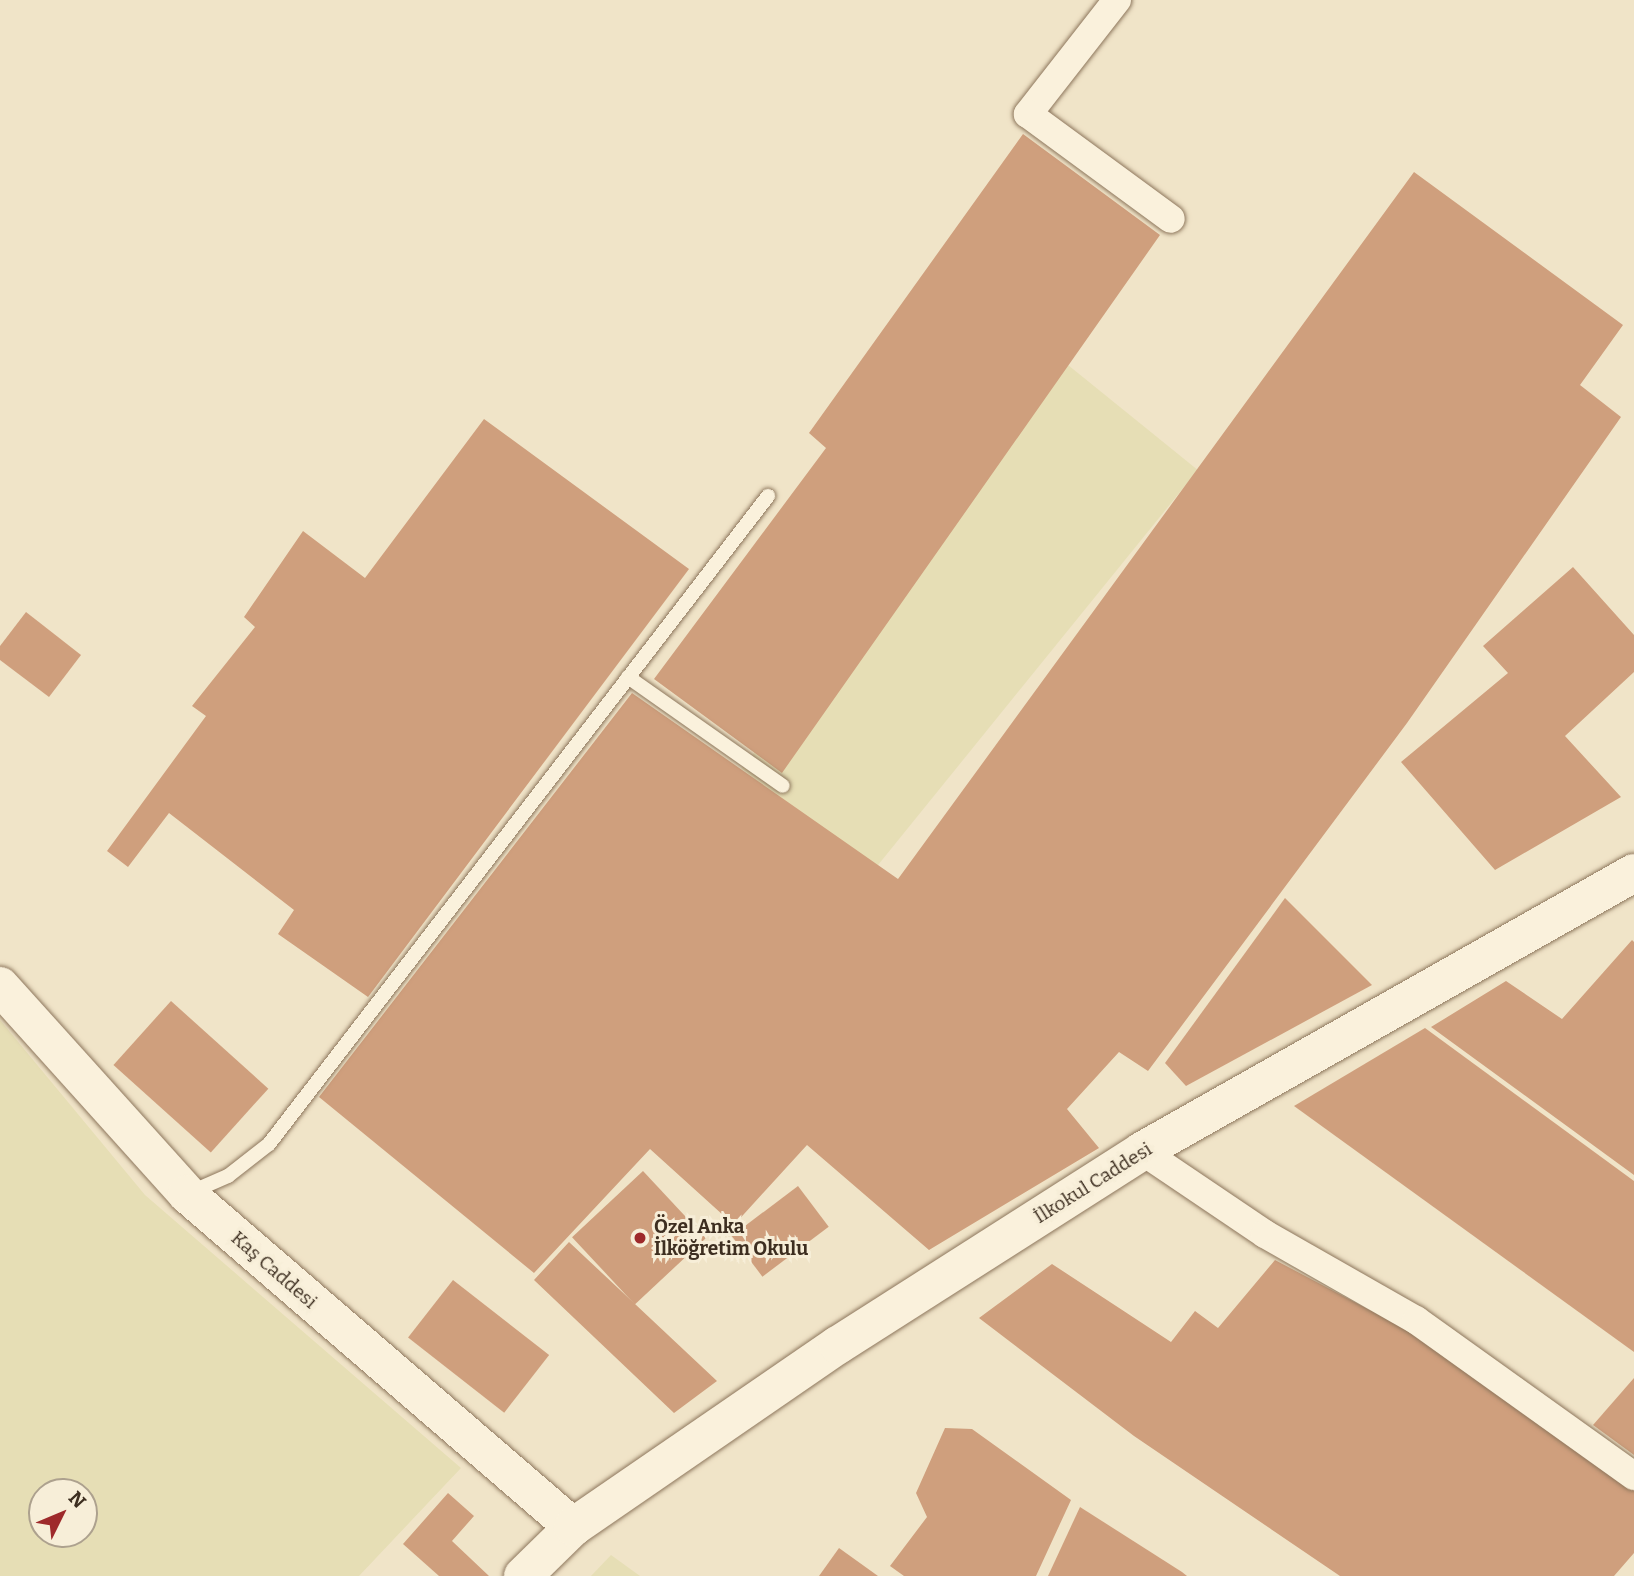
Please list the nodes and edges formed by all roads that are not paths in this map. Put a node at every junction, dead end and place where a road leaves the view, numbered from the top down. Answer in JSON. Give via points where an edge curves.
{"nodes":[{"id":1,"x":1117,"y":0,"type":"edge"},
{"id":2,"x":1171,"y":219,"type":"dead end"},
{"id":3,"x":768,"y":496,"type":"dead end"},
{"id":4,"x":628,"y":677,"type":"junction"},
{"id":5,"x":783,"y":786,"type":"dead end"},
{"id":6,"x":1634,"y":873,"type":"edge"},
{"id":7,"x":0,"y":986,"type":"edge"},
{"id":8,"x":1142,"y":1151,"type":"junction"},
{"id":9,"x":187,"y":1194,"type":"junction"},
{"id":10,"x":1634,"y":1476,"type":"edge"},
{"id":11,"x":573,"y":1527,"type":"junction"},
{"id":12,"x":523,"y":1576,"type":"edge"}],
"edges":[{"from":1,"to":2,"type":"street","via":[[1028,114]]},
{"from":3,"to":4,"type":"lane"},
{"from":4,"to":5,"type":"lane"},
{"from":4,"to":9,"type":"lane","via":[[270,1144],[228,1176]]},
{"from":6,"to":8,"type":"street","name":"İlkokul Caddesi"},
{"from":7,"to":9,"type":"street","name":"Kaş Caddesi"},
{"from":8,"to":10,"type":"street","via":[[1265,1234],[1416,1320]]},
{"from":8,"to":11,"type":"street","name":"İlkokul Caddesi","via":[[838,1345]]},
{"from":9,"to":11,"type":"street","name":"Kaş Caddesi"},
{"from":11,"to":12,"type":"street","name":"İlkokul Caddesi"}]}
